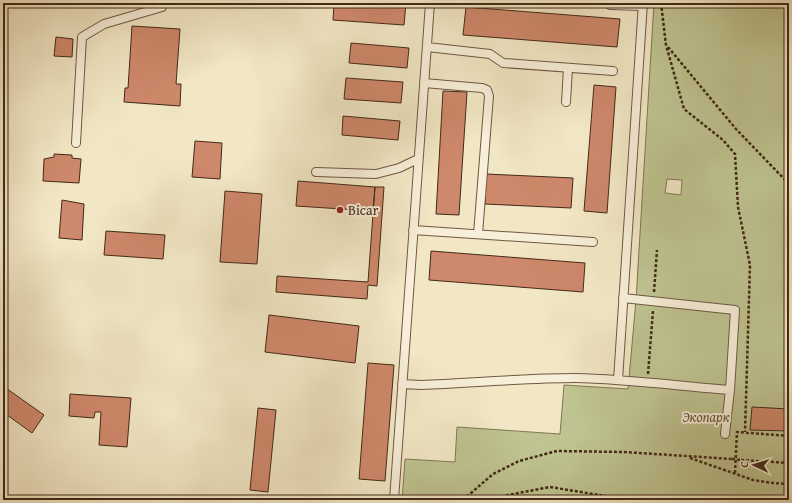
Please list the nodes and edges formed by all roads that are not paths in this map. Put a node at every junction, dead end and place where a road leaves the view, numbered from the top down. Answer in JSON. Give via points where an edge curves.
{"nodes":[{"id":1,"x":163,"y":3,"type":"edge"},
{"id":2,"x":430,"y":3,"type":"edge"},
{"id":3,"x":608,"y":3,"type":"edge"},
{"id":4,"x":642,"y":5,"type":"edge"},
{"id":5,"x":427,"y":47,"type":"junction"},
{"id":6,"x":568,"y":68,"type":"junction"},
{"id":7,"x":613,"y":71,"type":"dead end"},
{"id":8,"x":424,"y":83,"type":"junction"},
{"id":9,"x":566,"y":102,"type":"dead end"},
{"id":10,"x":76,"y":143,"type":"dead end"},
{"id":11,"x":418,"y":159,"type":"junction"},
{"id":12,"x":316,"y":172,"type":"dead end"},
{"id":13,"x":413,"y":230,"type":"junction"},
{"id":14,"x":478,"y":234,"type":"junction"},
{"id":15,"x":593,"y":242,"type":"dead end"},
{"id":16,"x":624,"y":298,"type":"junction"},
{"id":17,"x":618,"y":380,"type":"junction"},
{"id":18,"x":402,"y":384,"type":"junction"},
{"id":19,"x":730,"y":390,"type":"junction"},
{"id":20,"x":725,"y":434,"type":"dead end"},
{"id":21,"x":394,"y":500,"type":"edge"}],
"edges":[{"from":1,"to":10,"type":"lane","via":[[162,7],[104,24],[82,37]]},
{"from":2,"to":5,"type":"lane"},
{"from":3,"to":4,"type":"lane"},
{"from":4,"to":16,"type":"lane"},
{"from":5,"to":6,"type":"lane","via":[[490,54],[503,63]]},
{"from":5,"to":8,"type":"lane"},
{"from":6,"to":7,"type":"lane"},
{"from":6,"to":9,"type":"lane"},
{"from":8,"to":11,"type":"lane"},
{"from":8,"to":14,"type":"lane","via":[[487,90]]},
{"from":11,"to":12,"type":"lane","via":[[399,168],[376,174]]},
{"from":11,"to":13,"type":"lane"},
{"from":13,"to":14,"type":"lane"},
{"from":13,"to":18,"type":"lane"},
{"from":14,"to":15,"type":"lane"},
{"from":16,"to":17,"type":"lane"},
{"from":16,"to":19,"type":"lane","via":[[735,310]]},
{"from":17,"to":18,"type":"lane","via":[[546,379]]},
{"from":17,"to":19,"type":"lane"},
{"from":18,"to":21,"type":"lane"},
{"from":19,"to":20,"type":"lane"}]}
